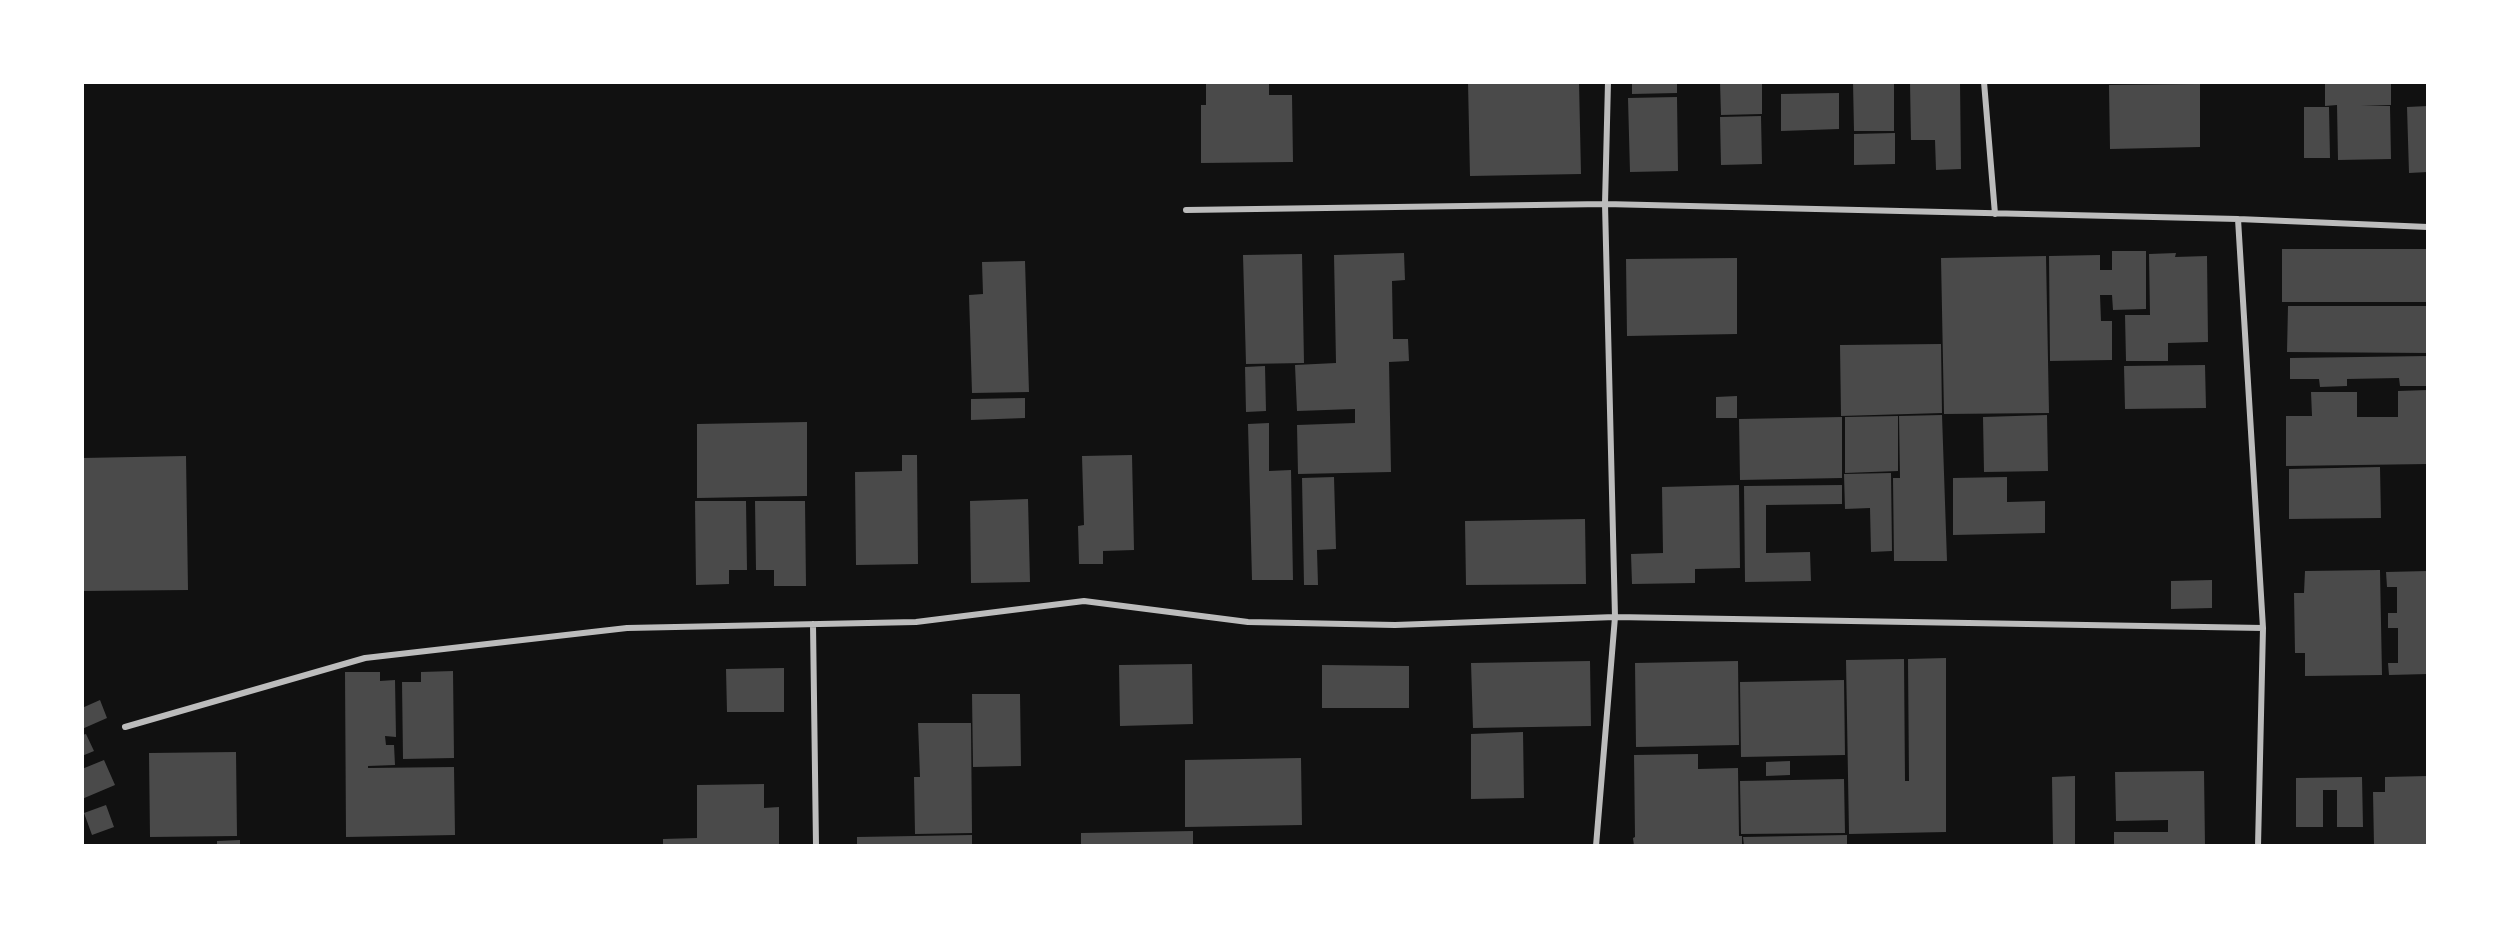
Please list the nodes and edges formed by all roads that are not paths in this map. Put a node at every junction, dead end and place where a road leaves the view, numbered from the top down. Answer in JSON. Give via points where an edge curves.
{"nodes":[{"id":1,"x":1608,"y":82,"type":"edge"},
{"id":2,"x":1983,"y":82,"type":"edge"},
{"id":3,"x":1605,"y":204,"type":"junction"},
{"id":4,"x":1186,"y":210,"type":"dead end"},
{"id":5,"x":1995,"y":214,"type":"junction"},
{"id":6,"x":2238,"y":219,"type":"junction"},
{"id":7,"x":2427,"y":227,"type":"edge"},
{"id":8,"x":1615,"y":617,"type":"junction"},
{"id":9,"x":813,"y":624,"type":"junction"},
{"id":10,"x":2263,"y":628,"type":"junction"},
{"id":11,"x":125,"y":727,"type":"dead end"},
{"id":12,"x":816,"y":846,"type":"edge"},
{"id":13,"x":1596,"y":846,"type":"edge"},
{"id":14,"x":2258,"y":846,"type":"edge"}],
"edges":[{"from":1,"to":3,"type":"street"},
{"from":2,"to":5,"type":"street"},
{"from":3,"to":4,"type":"street"},
{"from":3,"to":5,"type":"street"},
{"from":3,"to":8,"type":"street"},
{"from":5,"to":6,"type":"street"},
{"from":6,"to":7,"type":"street"},
{"from":6,"to":10,"type":"street"},
{"from":8,"to":9,"type":"street","via":[[1395,625],[1248,622],[1084,601],[916,622]]},
{"from":8,"to":10,"type":"street"},
{"from":8,"to":13,"type":"street"},
{"from":9,"to":11,"type":"street","via":[[627,628],[365,658]]},
{"from":9,"to":12,"type":"street"},
{"from":10,"to":14,"type":"street"}]}
